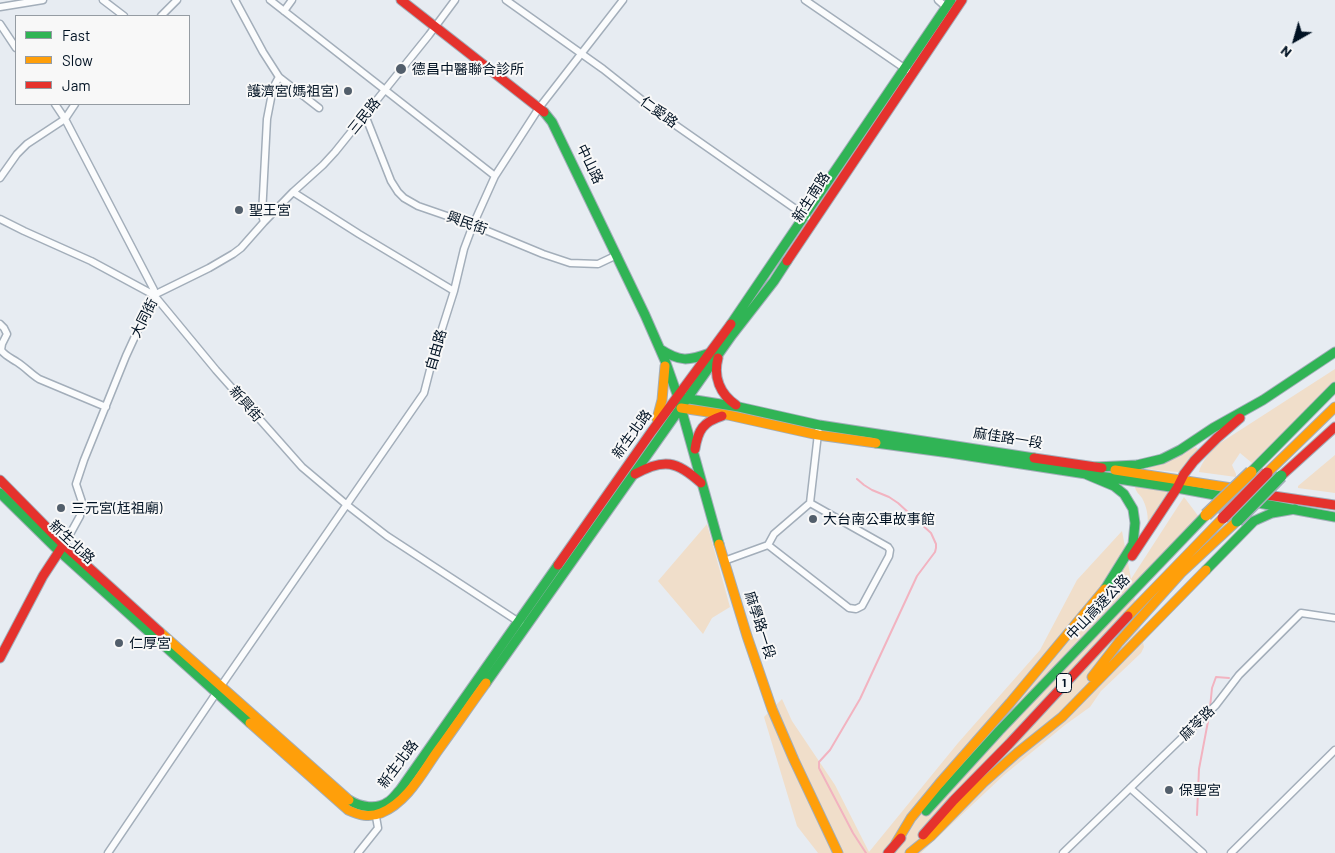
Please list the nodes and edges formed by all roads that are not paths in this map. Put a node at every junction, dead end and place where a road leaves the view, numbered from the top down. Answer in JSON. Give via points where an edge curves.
{"nodes":[{"id":1,"x":43,"y":0,"type":"edge"},
{"id":2,"x":103,"y":0,"type":"edge"},
{"id":3,"x":177,"y":0,"type":"edge"},
{"id":4,"x":235,"y":0,"type":"edge"},
{"id":5,"x":270,"y":0,"type":"edge"},
{"id":6,"x":401,"y":0,"type":"edge"},
{"id":7,"x":454,"y":0,"type":"edge"},
{"id":8,"x":506,"y":0,"type":"edge"},
{"id":9,"x":623,"y":0,"type":"edge"},
{"id":10,"x":805,"y":0,"type":"edge"},
{"id":11,"x":962,"y":0,"type":"edge"},
{"id":12,"x":290,"y":1,"type":"edge"},
{"id":13,"x":945,"y":2,"type":"edge"},
{"id":14,"x":0,"y":8,"type":"edge"},
{"id":15,"x":284,"y":11,"type":"junction"},
{"id":16,"x":123,"y":15,"type":"edge"},
{"id":17,"x":162,"y":15,"type":"edge"},
{"id":18,"x":0,"y":24,"type":"edge"},
{"id":19,"x":435,"y":27,"type":"junction"},
{"id":20,"x":15,"y":46,"type":"edge"},
{"id":21,"x":580,"y":54,"type":"junction"},
{"id":22,"x":908,"y":71,"type":"junction"},
{"id":23,"x":279,"y":77,"type":"junction"},
{"id":24,"x":385,"y":90,"type":"junction"},
{"id":25,"x":56,"y":105,"type":"edge"},
{"id":26,"x":74,"y":105,"type":"edge"},
{"id":27,"x":319,"y":108,"type":"dead end"},
{"id":28,"x":539,"y":108,"type":"junction"},
{"id":29,"x":365,"y":115,"type":"junction"},
{"id":30,"x":65,"y":118,"type":"junction"},
{"id":31,"x":495,"y":176,"type":"junction"},
{"id":32,"x":0,"y":178,"type":"edge"},
{"id":33,"x":293,"y":192,"type":"junction"},
{"id":34,"x":809,"y":218,"type":"junction"},
{"id":35,"x":0,"y":219,"type":"edge"},
{"id":36,"x":264,"y":222,"type":"junction"},
{"id":37,"x":473,"y":225,"type":"junction"},
{"id":38,"x":617,"y":255,"type":"junction"},
{"id":39,"x":454,"y":291,"type":"junction"},
{"id":40,"x":154,"y":295,"type":"junction"},
{"id":41,"x":0,"y":324,"type":"edge"},
{"id":42,"x":660,"y":349,"type":"junction"},
{"id":43,"x":1335,"y":352,"type":"edge"},
{"id":44,"x":715,"y":353,"type":"junction"},
{"id":45,"x":666,"y":363,"type":"junction"},
{"id":46,"x":1335,"y":387,"type":"edge"},
{"id":47,"x":1263,"y":400,"type":"junction"},
{"id":48,"x":682,"y":401,"type":"junction"},
{"id":49,"x":106,"y":407,"type":"junction"},
{"id":50,"x":738,"y":407,"type":"junction"},
{"id":51,"x":1335,"y":407,"type":"edge"},
{"id":52,"x":728,"y":415,"type":"junction"},
{"id":53,"x":1335,"y":427,"type":"edge"},
{"id":54,"x":818,"y":430,"type":"junction"},
{"id":55,"x":652,"y":431,"type":"junction"},
{"id":56,"x":694,"y":454,"type":"junction"},
{"id":57,"x":1096,"y":467,"type":"junction"},
{"id":58,"x":1083,"y":473,"type":"junction"},
{"id":59,"x":631,"y":477,"type":"junction"},
{"id":60,"x":0,"y":480,"type":"edge"},
{"id":61,"x":1179,"y":484,"type":"junction"},
{"id":62,"x":702,"y":485,"type":"junction"},
{"id":63,"x":0,"y":493,"type":"edge"},
{"id":64,"x":810,"y":503,"type":"junction"},
{"id":65,"x":347,"y":505,"type":"junction"},
{"id":66,"x":1335,"y":505,"type":"edge"},
{"id":67,"x":1295,"y":509,"type":"junction"},
{"id":68,"x":1335,"y":516,"type":"edge"},
{"id":69,"x":768,"y":545,"type":"junction"},
{"id":70,"x":61,"y":548,"type":"junction"},
{"id":71,"x":724,"y":561,"type":"junction"},
{"id":72,"x":1104,"y":590,"type":"junction"},
{"id":73,"x":1335,"y":618,"type":"edge"},
{"id":74,"x":522,"y":624,"type":"junction"},
{"id":75,"x":0,"y":658,"type":"edge"},
{"id":76,"x":218,"y":690,"type":"junction"},
{"id":77,"x":1062,"y":717,"type":"junction"},
{"id":78,"x":1335,"y":750,"type":"edge"},
{"id":79,"x":1130,"y":788,"type":"junction"},
{"id":80,"x":376,"y":811,"type":"junction"},
{"id":81,"x":896,"y":843,"type":"junction"},
{"id":82,"x":108,"y":853,"type":"edge"},
{"id":83,"x":358,"y":853,"type":"edge"},
{"id":84,"x":838,"y":853,"type":"edge"},
{"id":85,"x":888,"y":853,"type":"edge"},
{"id":86,"x":910,"y":853,"type":"edge"},
{"id":87,"x":1063,"y":853,"type":"edge"},
{"id":88,"x":1203,"y":853,"type":"edge"},
{"id":89,"x":1231,"y":853,"type":"edge"}],
"edges":[{"from":1,"to":14,"type":"street"},
{"from":2,"to":16,"type":"street"},
{"from":3,"to":17,"type":"street"},
{"from":4,"to":23,"type":"street"},
{"from":5,"to":15,"type":"street"},
{"from":6,"to":19,"type":"main road","name":"中山路"},
{"from":7,"to":19,"type":"street","name":"三民路"},
{"from":8,"to":21,"type":"street","name":"仁愛路"},
{"from":9,"to":21,"type":"street","name":"自由路"},
{"from":10,"to":22,"type":"street"},
{"from":11,"to":22,"type":"main road","name":"新生南路"},
{"from":12,"to":15,"type":"street"},
{"from":13,"to":22,"type":"main road","name":"新生南路"},
{"from":15,"to":24,"type":"street"},
{"from":18,"to":20,"type":"street"},
{"from":19,"to":24,"type":"street","name":"三民路"},
{"from":19,"to":28,"type":"main road","name":"中山路"},
{"from":21,"to":28,"type":"street","name":"自由路"},
{"from":21,"to":34,"type":"street","name":"仁愛路"},
{"from":22,"to":34,"type":"main road","name":"新生南路","via":[[885,100]]},
{"from":23,"to":27,"type":"street"},
{"from":23,"to":36,"type":"street","via":[[273,88],[267,119]]},
{"from":24,"to":29,"type":"street","name":"三民路"},
{"from":24,"to":31,"type":"street"},
{"from":25,"to":30,"type":"street","name":"新興街"},
{"from":26,"to":30,"type":"street"},
{"from":28,"to":31,"type":"street","name":"自由路"},
{"from":28,"to":38,"type":"main road","name":"中山路","via":[[552,122]]},
{"from":29,"to":33,"type":"street","name":"三民路","via":[[323,165]]},
{"from":29,"to":37,"type":"street","name":"興民街","via":[[398,192],[418,206]]},
{"from":30,"to":32,"type":"street","via":[[27,144]]},
{"from":30,"to":40,"type":"street","name":"新興街"},
{"from":31,"to":37,"type":"street","name":"自由路"},
{"from":33,"to":36,"type":"street","name":"三民路"},
{"from":33,"to":39,"type":"street"},
{"from":34,"to":44,"type":"main road","name":"新生南路"},
{"from":35,"to":40,"type":"street","via":[[91,261]]},
{"from":36,"to":40,"type":"street","name":"大同街","via":[[233,254]]},
{"from":37,"to":38,"type":"street","name":"興民街","via":[[570,263],[598,264]]},
{"from":37,"to":39,"type":"street","name":"自由路"},
{"from":38,"to":42,"type":"main road","name":"中山路"},
{"from":39,"to":65,"type":"street","name":"自由路","via":[[424,393]]},
{"from":40,"to":49,"type":"street","name":"大同街"},
{"from":40,"to":65,"type":"street","name":"新興街","via":[[302,467]]},
{"from":41,"to":49,"type":"street","via":[[7,334],[1,350],[4,354],[19,362],[32,375]]},
{"from":42,"to":44,"type":"main road","via":[[684,360]]},
{"from":42,"to":45,"type":"main road","name":"中山路"},
{"from":43,"to":47,"type":"main road"},
{"from":44,"to":48,"type":"main road","name":"新生南路"},
{"from":44,"to":50,"type":"main road","via":[[717,378],[726,397]]},
{"from":45,"to":48,"type":"main road","name":"中山路"},
{"from":45,"to":55,"type":"main road","via":[[663,399]]},
{"from":46,"to":81,"type":"main road","name":"中山高速公路","number":"1","bridge":true,"via":[[1206,515]]},
{"from":47,"to":57,"type":"main road","via":[[1162,459],[1137,465]]},
{"from":47,"to":61,"type":"main road","via":[[1206,448]]},
{"from":48,"to":50,"type":"main road","name":"麻佳路一段"},
{"from":48,"to":52,"type":"main road","name":"麻佳路一段"},
{"from":48,"to":55,"type":"main road","name":"新生北路"},
{"from":48,"to":56,"type":"main road","name":"麻學路一段"},
{"from":48,"to":59,"type":"main road","name":"新生北路"},
{"from":49,"to":70,"type":"street","name":"大同街","via":[[76,484],[82,502],[80,516]]},
{"from":50,"to":54,"type":"main road","name":"麻佳路一段"},
{"from":51,"to":86,"type":"main road","name":"中山高速公路","number":"1","bridge":true,"via":[[1094,651],[934,820]]},
{"from":52,"to":54,"type":"main road","name":"麻佳路一段"},
{"from":52,"to":56,"type":"main road","via":[[701,426]]},
{"from":53,"to":77,"type":"main road","bridge":true,"via":[[1181,572],[1119,642]]},
{"from":54,"to":57,"type":"main road","name":"麻佳路一段"},
{"from":54,"to":58,"type":"main road","name":"麻佳路一段"},
{"from":54,"to":64,"type":"street"},
{"from":55,"to":74,"type":"main road","name":"新生北路"},
{"from":56,"to":62,"type":"main road","name":"麻學路一段"},
{"from":57,"to":61,"type":"main road","name":"麻佳路一段"},
{"from":58,"to":61,"type":"main road","name":"麻佳路一段"},
{"from":58,"to":72,"type":"main road","via":[[1114,486],[1124,494],[1133,509],[1133,544]]},
{"from":59,"to":62,"type":"main road","via":[[657,463],[667,463],[680,466]]},
{"from":59,"to":74,"type":"main road","name":"新生北路"},
{"from":60,"to":70,"type":"main road","name":"新生北路"},
{"from":61,"to":66,"type":"main road","name":"麻佳路一段"},
{"from":61,"to":67,"type":"main road","name":"麻佳路一段"},
{"from":61,"to":72,"type":"main road","via":[[1121,572]]},
{"from":62,"to":71,"type":"main road","name":"麻學路一段"},
{"from":63,"to":70,"type":"main road","name":"新生北路"},
{"from":64,"to":69,"type":"street","via":[[774,534]]},
{"from":64,"to":69,"type":"street","via":[[888,547],[889,556],[862,606],[849,608]]},
{"from":65,"to":74,"type":"street","name":"新興街","via":[[387,536]]},
{"from":65,"to":76,"type":"street","name":"自由路"},
{"from":67,"to":68,"type":"main road","name":"麻佳路一段"},
{"from":67,"to":77,"type":"main road","via":[[1272,513],[1254,521]]},
{"from":69,"to":71,"type":"street"},
{"from":70,"to":75,"type":"main road"},
{"from":70,"to":76,"type":"main road","name":"新生北路"},
{"from":71,"to":84,"type":"main road","name":"麻學路一段","via":[[772,709]]},
{"from":72,"to":81,"type":"main road","via":[[911,818]]},
{"from":73,"to":79,"type":"street","name":"麻苓路","via":[[1301,613],[1239,675],[1214,706]]},
{"from":74,"to":80,"type":"main road","name":"新生北路","via":[[407,794],[390,810]]},
{"from":76,"to":80,"type":"main road","name":"新生北路","via":[[348,810],[360,815]]},
{"from":76,"to":82,"type":"street","name":"自由路"},
{"from":77,"to":86,"type":"main road","via":[[983,783]]},
{"from":78,"to":89,"type":"street"},
{"from":79,"to":87,"type":"street","name":"麻苓路"},
{"from":79,"to":88,"type":"street"},
{"from":80,"to":83,"type":"street","via":[[378,828]]},
{"from":81,"to":85,"type":"main road","name":"中山高速公路","number":"1"}]}
